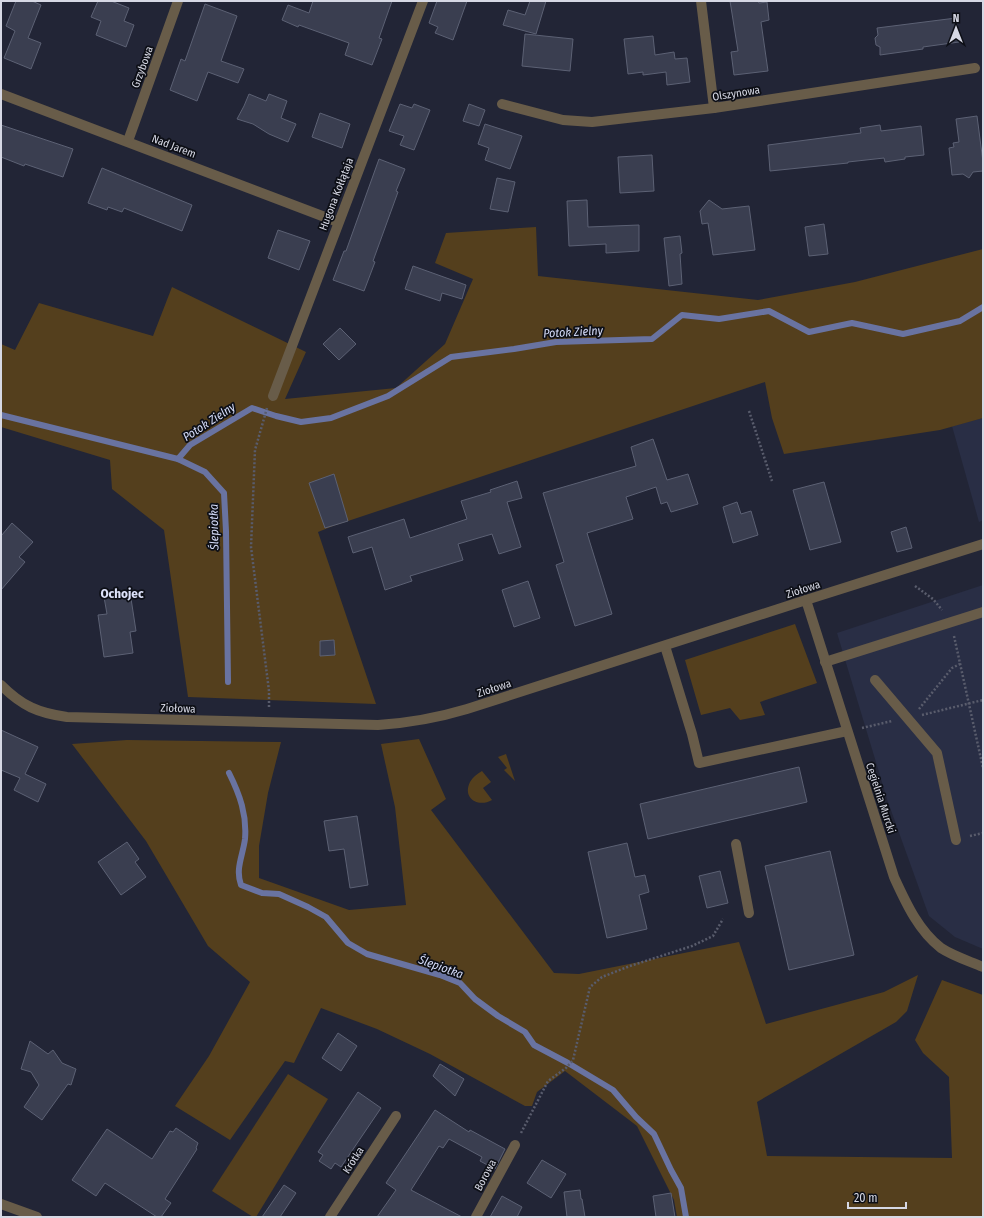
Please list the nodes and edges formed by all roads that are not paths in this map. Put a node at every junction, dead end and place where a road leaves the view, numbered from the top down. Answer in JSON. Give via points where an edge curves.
{"nodes":[{"id":1,"x":178,"y":1,"type":"edge"},
{"id":2,"x":423,"y":1,"type":"edge"},
{"id":3,"x":701,"y":1,"type":"edge"},
{"id":4,"x":975,"y":68,"type":"dead end"},
{"id":5,"x":1,"y":94,"type":"edge"},
{"id":6,"x":502,"y":104,"type":"dead end"},
{"id":7,"x":714,"y":108,"type":"junction"},
{"id":8,"x":128,"y":141,"type":"junction"},
{"id":9,"x":338,"y":222,"type":"junction"},
{"id":10,"x":273,"y":396,"type":"dead end"},
{"id":11,"x":983,"y":544,"type":"edge"},
{"id":12,"x":806,"y":600,"type":"junction"},
{"id":13,"x":983,"y":612,"type":"edge"},
{"id":14,"x":665,"y":646,"type":"junction"},
{"id":15,"x":825,"y":662,"type":"junction"},
{"id":16,"x":875,"y":680,"type":"dead end"},
{"id":17,"x":1,"y":686,"type":"edge"},
{"id":18,"x":847,"y":731,"type":"junction"},
{"id":19,"x":956,"y":840,"type":"dead end"},
{"id":20,"x":736,"y":844,"type":"dead end"},
{"id":21,"x":748,"y":913,"type":"dead end"},
{"id":22,"x":983,"y":967,"type":"edge"},
{"id":23,"x":396,"y":1116,"type":"dead end"},
{"id":24,"x":515,"y":1145,"type":"dead end"},
{"id":25,"x":1,"y":1204,"type":"edge"},
{"id":26,"x":37,"y":1217,"type":"edge"},
{"id":27,"x":330,"y":1217,"type":"edge"},
{"id":28,"x":476,"y":1217,"type":"edge"}],
"edges":[{"from":1,"to":8,"type":"street","name":"Grzybowa"},
{"from":2,"to":9,"type":"street","name":"Hugona Kołłątaja"},
{"from":3,"to":7,"type":"street"},
{"from":4,"to":7,"type":"street","name":"Olszynowa"},
{"from":5,"to":8,"type":"street","name":"Nad Jarem"},
{"from":6,"to":7,"type":"street","name":"Olszynowa","via":[[563,120],[592,122]]},
{"from":8,"to":9,"type":"street","name":"Nad Jarem"},
{"from":9,"to":10,"type":"street","name":"Hugona Kołłątaja"},
{"from":11,"to":12,"type":"street","name":"Ziołowa"},
{"from":12,"to":14,"type":"street","name":"Ziołowa"},
{"from":12,"to":15,"type":"street","name":"Cegielnia Murcki"},
{"from":13,"to":15,"type":"street"},
{"from":14,"to":17,"type":"street","name":"Ziołowa","via":[[438,718],[378,725],[67,717],[33,709]]},
{"from":14,"to":18,"type":"street","via":[[699,763]]},
{"from":15,"to":18,"type":"street","name":"Cegielnia Murcki"},
{"from":16,"to":19,"type":"street","via":[[937,753]]},
{"from":18,"to":22,"type":"street","name":"Cegielnia Murcki","via":[[894,877],[908,908],[924,932],[941,947]]},
{"from":20,"to":21,"type":"street"},
{"from":23,"to":27,"type":"street","name":"Krótka"},
{"from":24,"to":28,"type":"street","name":"Borowa"},
{"from":25,"to":26,"type":"street"}]}
